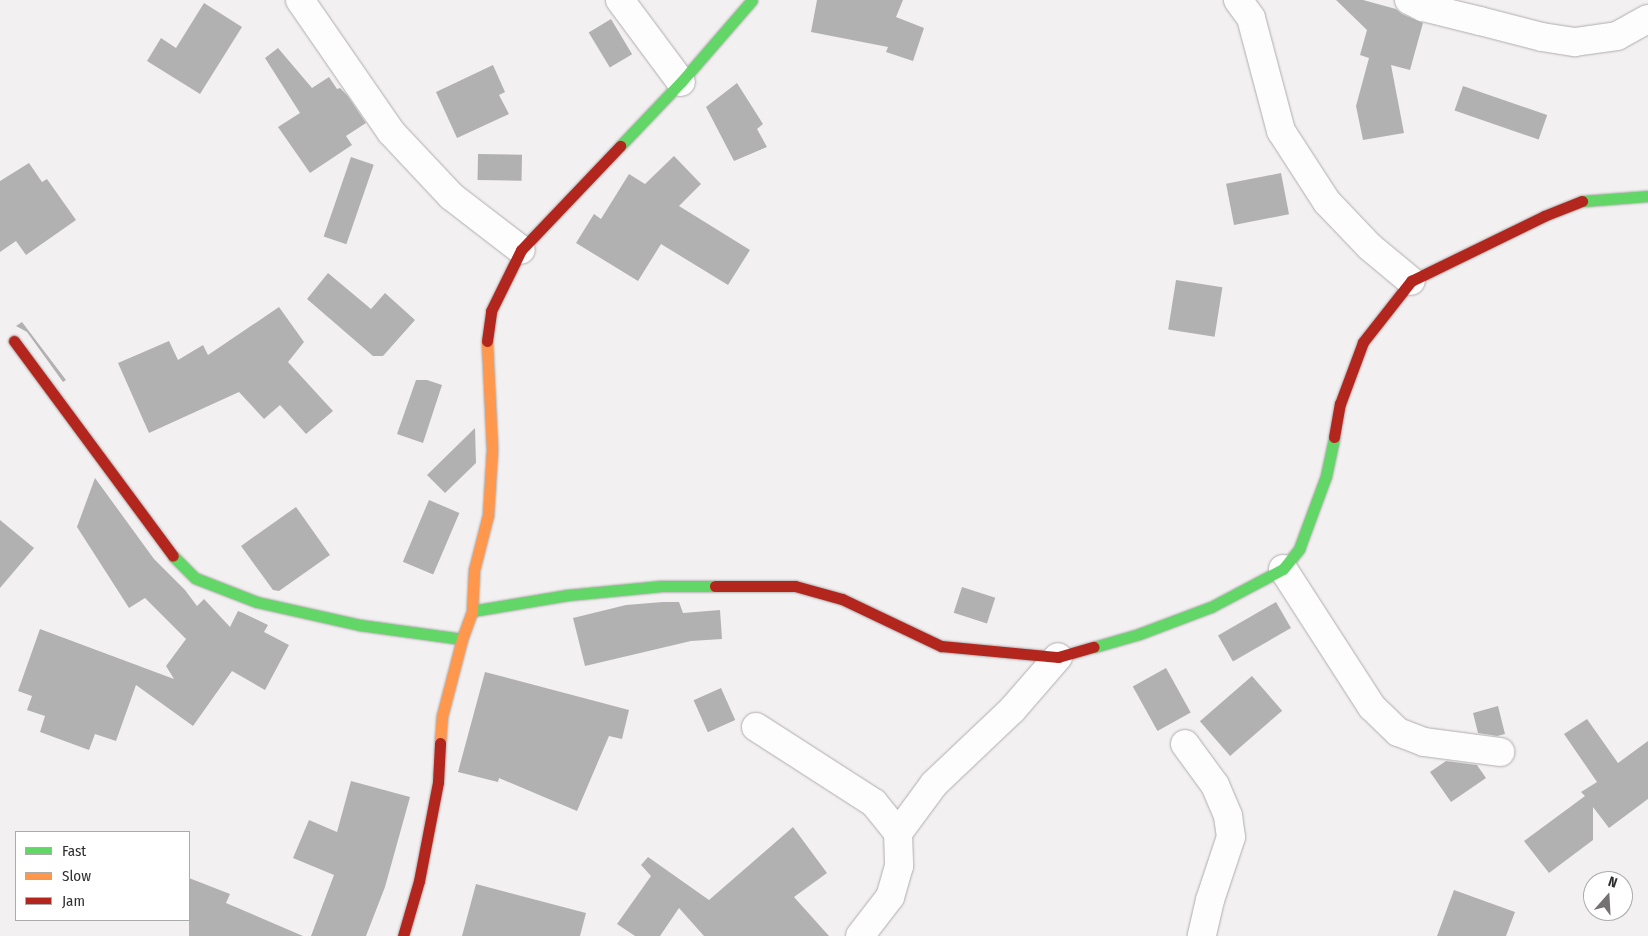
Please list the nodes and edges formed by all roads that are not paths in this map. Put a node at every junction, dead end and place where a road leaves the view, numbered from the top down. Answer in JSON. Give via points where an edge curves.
{"nodes":[{"id":1,"x":300,"y":0,"type":"edge"},
{"id":2,"x":620,"y":0,"type":"edge"},
{"id":3,"x":752,"y":0,"type":"edge"},
{"id":4,"x":1238,"y":0,"type":"edge"},
{"id":5,"x":1409,"y":0,"type":"edge"},
{"id":6,"x":1648,"y":19,"type":"edge"},
{"id":7,"x":681,"y":82,"type":"junction"},
{"id":8,"x":1648,"y":196,"type":"edge"},
{"id":9,"x":521,"y":250,"type":"junction"},
{"id":10,"x":1411,"y":281,"type":"junction"},
{"id":11,"x":14,"y":341,"type":"dead end"},
{"id":12,"x":1283,"y":569,"type":"junction"},
{"id":13,"x":472,"y":611,"type":"junction"},
{"id":14,"x":462,"y":639,"type":"junction"},
{"id":15,"x":1058,"y":657,"type":"junction"},
{"id":16,"x":756,"y":727,"type":"dead end"},
{"id":17,"x":1185,"y":744,"type":"dead end"},
{"id":18,"x":1500,"y":752,"type":"dead end"},
{"id":19,"x":898,"y":833,"type":"junction"},
{"id":20,"x":403,"y":936,"type":"edge"},
{"id":21,"x":860,"y":936,"type":"edge"},
{"id":22,"x":1202,"y":936,"type":"edge"}],
"edges":[{"from":1,"to":9,"type":"street","via":[[391,132],[451,196]]},
{"from":2,"to":7,"type":"street"},
{"from":3,"to":7,"type":"street"},
{"from":4,"to":10,"type":"street","via":[[1252,18],[1281,131],[1327,202],[1370,247]]},
{"from":5,"to":6,"type":"street","via":[[1498,26],[1575,42],[1617,36]]},
{"from":7,"to":9,"type":"street"},
{"from":8,"to":10,"type":"street","via":[[1587,199],[1544,216]]},
{"from":9,"to":13,"type":"street","via":[[491,311],[486,348],[492,450],[488,515],[474,570]]},
{"from":10,"to":12,"type":"street","via":[[1363,342],[1340,404],[1326,476],[1299,549]]},
{"from":11,"to":14,"type":"street","via":[[166,550],[195,578],[258,602],[360,625]]},
{"from":12,"to":15,"type":"street","via":[[1202,610],[1139,634]]},
{"from":12,"to":18,"type":"street","via":[[1372,707],[1398,732],[1424,742]]},
{"from":13,"to":14,"type":"street"},
{"from":13,"to":15,"type":"street","via":[[568,595],[662,586],[795,586],[842,599],[941,646]]},
{"from":14,"to":20,"type":"street","via":[[442,716],[438,782]]},
{"from":15,"to":19,"type":"street","via":[[1012,710],[934,784]]},
{"from":16,"to":19,"type":"street","via":[[874,803]]},
{"from":17,"to":22,"type":"street","via":[[1215,785],[1228,816],[1231,837]]},
{"from":19,"to":21,"type":"street","via":[[899,866],[890,897]]}]}
